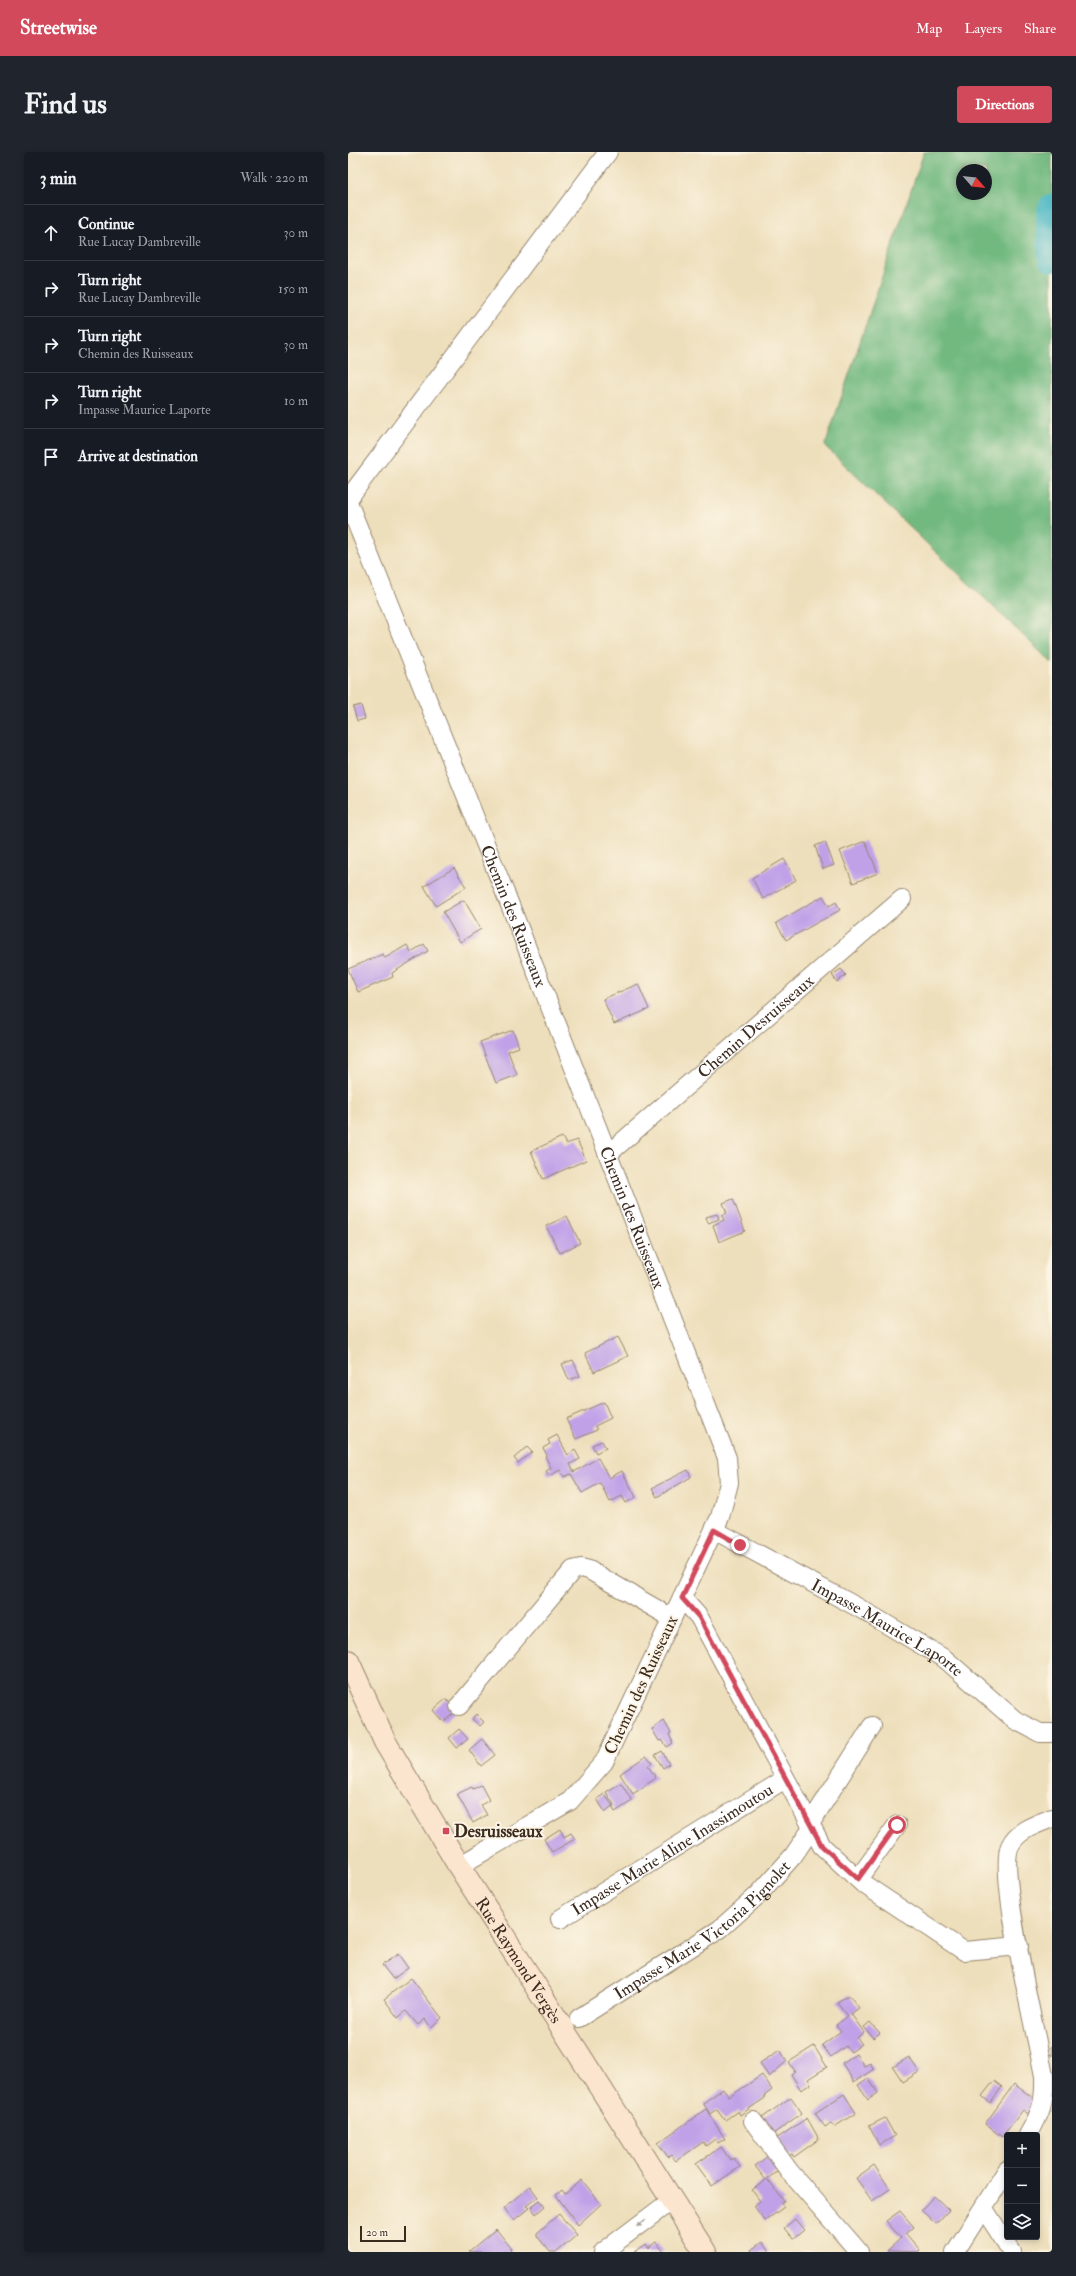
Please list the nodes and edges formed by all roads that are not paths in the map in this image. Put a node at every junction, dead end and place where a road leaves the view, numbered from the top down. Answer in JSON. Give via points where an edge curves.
{"nodes":[{"id":1,"x":608,"y":152,"type":"edge"},
{"id":2,"x":348,"y":499,"type":"edge"},
{"id":3,"x":348,"y":502,"type":"edge"},
{"id":4,"x":902,"y":899,"type":"dead end"},
{"id":5,"x":608,"y":1154,"type":"junction"},
{"id":6,"x":714,"y":1530,"type":"junction"},
{"id":7,"x":682,"y":1598,"type":"junction"},
{"id":8,"x":672,"y":1618,"type":"junction"},
{"id":9,"x":348,"y":1661,"type":"edge"},
{"id":10,"x":460,"y":1706,"type":"dead end"},
{"id":11,"x":872,"y":1726,"type":"dead end"},
{"id":12,"x":1052,"y":1733,"type":"edge"},
{"id":13,"x":785,"y":1780,"type":"junction"},
{"id":14,"x":1052,"y":1818,"type":"edge"},
{"id":15,"x":897,"y":1825,"type":"dead end"},
{"id":16,"x":811,"y":1826,"type":"junction"},
{"id":17,"x":459,"y":1866,"type":"junction"},
{"id":18,"x":858,"y":1879,"type":"junction"},
{"id":19,"x":560,"y":1919,"type":"dead end"},
{"id":20,"x":1019,"y":1946,"type":"junction"},
{"id":21,"x":579,"y":2018,"type":"dead end"},
{"id":22,"x":753,"y":2121,"type":"dead end"},
{"id":23,"x":1030,"y":2132,"type":"edge"},
{"id":24,"x":1004,"y":2175,"type":"edge"},
{"id":25,"x":672,"y":2200,"type":"junction"},
{"id":26,"x":984,"y":2209,"type":"junction"},
{"id":27,"x":603,"y":2252,"type":"edge"},
{"id":28,"x":705,"y":2252,"type":"edge"},
{"id":29,"x":859,"y":2252,"type":"edge"},
{"id":30,"x":955,"y":2252,"type":"edge"},
{"id":31,"x":1012,"y":2252,"type":"edge"}],
"edges":[{"from":1,"to":2,"type":"street"},
{"from":3,"to":5,"type":"street","name":"Chemin des Ruisseaux"},
{"from":4,"to":5,"type":"street","name":"Chemin Desruisseaux"},
{"from":5,"to":6,"type":"street","name":"Chemin des Ruisseaux","via":[[727,1458],[729,1483]]},
{"from":6,"to":7,"type":"street","name":"Chemin des Ruisseaux"},
{"from":6,"to":12,"type":"street","name":"Impasse Maurice Laporte","via":[[859,1608],[939,1655],[1015,1720],[1040,1733]]},
{"from":7,"to":8,"type":"street","name":"Chemin des Ruisseaux"},
{"from":7,"to":13,"type":"street","via":[[699,1617]]},
{"from":8,"to":10,"type":"street","via":[[589,1570],[574,1570]]},
{"from":8,"to":17,"type":"street","name":"Chemin des Ruisseaux","via":[[604,1762],[570,1801]]},
{"from":9,"to":17,"type":"main road","name":"Rue Raymond Vergès","via":[[385,1742]]},
{"from":11,"to":16,"type":"street","name":"Impasse Marie Victoria Pignolet"},
{"from":13,"to":16,"type":"street"},
{"from":13,"to":19,"type":"street","name":"Impasse Marie Aline Inassimoutou"},
{"from":14,"to":20,"type":"street","via":[[1033,1825],[1020,1834],[1014,1839],[1008,1851],[1008,1880]]},
{"from":15,"to":18,"type":"street"},
{"from":16,"to":18,"type":"street","via":[[822,1846]]},
{"from":16,"to":21,"type":"street","name":"Impasse Marie Victoria Pignolet","via":[[793,1856],[758,1895],[720,1929]]},
{"from":17,"to":25,"type":"main road","name":"Rue Raymond Vergès"},
{"from":18,"to":20,"type":"street","via":[[964,1951]]},
{"from":20,"to":23,"type":"street","via":[[1044,2076],[1043,2105]]},
{"from":22,"to":29,"type":"street","via":[[790,2172]]},
{"from":24,"to":26,"type":"street"},
{"from":25,"to":27,"type":"street","one_way":true},
{"from":25,"to":28,"type":"main road","name":"Rue Raymond Vergès"},
{"from":26,"to":30,"type":"street"},
{"from":26,"to":31,"type":"street"}]}
